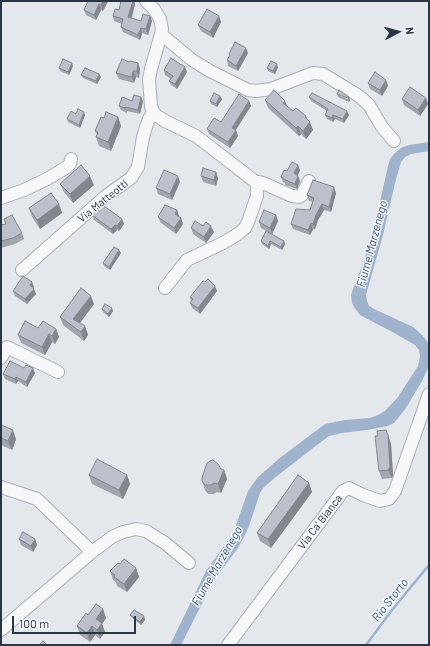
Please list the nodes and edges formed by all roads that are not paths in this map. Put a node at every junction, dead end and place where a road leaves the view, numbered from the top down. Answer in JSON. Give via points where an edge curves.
{"nodes":[{"id":1,"x":146,"y":1,"type":"edge"},
{"id":2,"x":161,"y":34,"type":"junction"},
{"id":3,"x":153,"y":112,"type":"junction"},
{"id":4,"x":394,"y":141,"type":"dead end"},
{"id":5,"x":71,"y":159,"type":"dead end"},
{"id":6,"x":309,"y":181,"type":"dead end"},
{"id":7,"x":257,"y":183,"type":"junction"},
{"id":8,"x":1,"y":198,"type":"edge"},
{"id":9,"x":22,"y":270,"type":"dead end"},
{"id":10,"x":165,"y":288,"type":"dead end"},
{"id":11,"x":1,"y":358,"type":"edge"},
{"id":12,"x":58,"y":372,"type":"dead end"},
{"id":13,"x":429,"y":394,"type":"edge"},
{"id":14,"x":1,"y":487,"type":"edge"},
{"id":15,"x":92,"y":552,"type":"junction"},
{"id":16,"x":189,"y":563,"type":"dead end"},
{"id":17,"x":1,"y":630,"type":"edge"},
{"id":18,"x":228,"y":645,"type":"edge"}],
"edges":[{"from":1,"to":2,"type":"street","via":[[160,19]]},
{"from":2,"to":3,"type":"street","via":[[150,73]]},
{"from":2,"to":4,"type":"street","via":[[192,60],[248,90],[271,89],[313,73],[322,74],[364,100]]},
{"from":3,"to":7,"type":"street","via":[[165,121],[196,136]]},
{"from":3,"to":9,"type":"street","name":"Via Matteotti","via":[[143,137],[138,167],[131,178],[106,196]]},
{"from":5,"to":8,"type":"street","via":[[67,167],[52,176]]},
{"from":6,"to":7,"type":"street","via":[[302,195],[298,197],[263,182]]},
{"from":7,"to":10,"type":"street","via":[[257,196],[245,228],[223,243],[187,260]]},
{"from":11,"to":12,"type":"street","via":[[7,347]]},
{"from":13,"to":18,"type":"street","name":"Via Ca' Bianca","via":[[395,491],[389,499],[380,501],[349,488],[343,491]]},
{"from":14,"to":15,"type":"street","via":[[37,500]]},
{"from":15,"to":16,"type":"street","via":[[112,537],[136,529],[146,531],[165,543]]},
{"from":15,"to":17,"type":"street"}]}
